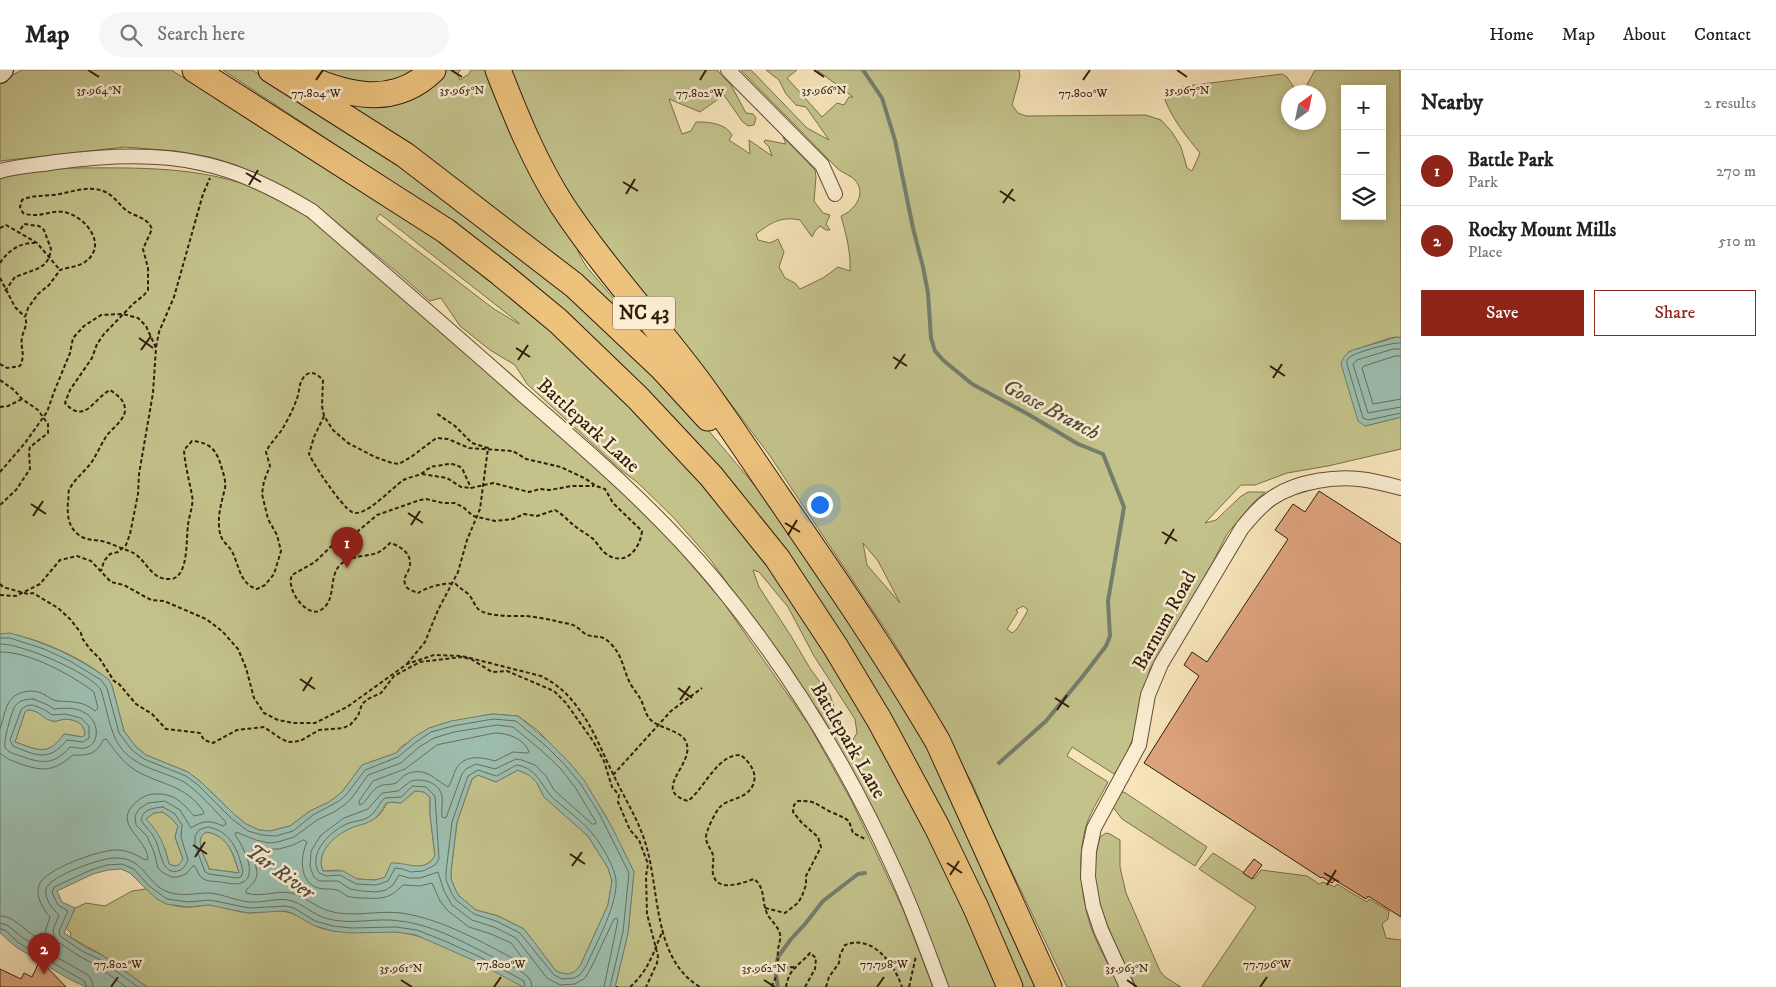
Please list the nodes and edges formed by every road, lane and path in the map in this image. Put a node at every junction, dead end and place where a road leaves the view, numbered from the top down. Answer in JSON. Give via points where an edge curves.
{"nodes":[{"id":1,"x":4,"y":70,"type":"edge"},
{"id":2,"x":195,"y":70,"type":"edge"},
{"id":3,"x":271,"y":70,"type":"edge"},
{"id":4,"x":290,"y":70,"type":"edge"},
{"id":5,"x":433,"y":70,"type":"edge"},
{"id":6,"x":498,"y":70,"type":"edge"},
{"id":7,"x":728,"y":70,"type":"edge"},
{"id":8,"x":0,"y":73,"type":"edge"},
{"id":9,"x":214,"y":166,"type":"junction"},
{"id":10,"x":2,"y":170,"type":"edge"},
{"id":11,"x":835,"y":194,"type":"dead end"},
{"id":12,"x":0,"y":228,"type":"edge"},
{"id":13,"x":19,"y":232,"type":"junction"},
{"id":14,"x":37,"y":243,"type":"junction"},
{"id":15,"x":49,"y":258,"type":"junction"},
{"id":16,"x":0,"y":263,"type":"edge"},
{"id":17,"x":60,"y":270,"type":"junction"},
{"id":18,"x":0,"y":278,"type":"edge"},
{"id":19,"x":5,"y":290,"type":"junction"},
{"id":20,"x":123,"y":314,"type":"junction"},
{"id":21,"x":25,"y":317,"type":"junction"},
{"id":22,"x":156,"y":348,"type":"junction"},
{"id":23,"x":0,"y":364,"type":"edge"},
{"id":24,"x":0,"y":380,"type":"edge"},
{"id":25,"x":22,"y":399,"type":"junction"},
{"id":26,"x":0,"y":408,"type":"edge"},
{"id":27,"x":436,"y":413,"type":"dead end"},
{"id":28,"x":324,"y":416,"type":"junction"},
{"id":29,"x":44,"y":417,"type":"junction"},
{"id":30,"x":488,"y":448,"type":"junction"},
{"id":31,"x":0,"y":472,"type":"edge"},
{"id":32,"x":422,"y":474,"type":"junction"},
{"id":33,"x":484,"y":485,"type":"junction"},
{"id":34,"x":596,"y":486,"type":"junction"},
{"id":35,"x":471,"y":488,"type":"junction"},
{"id":36,"x":1401,"y":488,"type":"edge"},
{"id":37,"x":0,"y":505,"type":"edge"},
{"id":38,"x":477,"y":517,"type":"junction"},
{"id":39,"x":811,"y":544,"type":"junction"},
{"id":40,"x":122,"y":549,"type":"junction"},
{"id":41,"x":101,"y":572,"type":"junction"},
{"id":42,"x":452,"y":583,"type":"junction"},
{"id":43,"x":0,"y":584,"type":"edge"},
{"id":44,"x":23,"y":593,"type":"junction"},
{"id":45,"x":0,"y":595,"type":"edge"},
{"id":46,"x":407,"y":664,"type":"junction"},
{"id":47,"x":702,"y":688,"type":"dead end"},
{"id":48,"x":659,"y":724,"type":"junction"},
{"id":49,"x":613,"y":775,"type":"junction"},
{"id":50,"x":869,"y":841,"type":"dead end"},
{"id":51,"x":765,"y":908,"type":"junction"},
{"id":52,"x":663,"y":930,"type":"junction"},
{"id":53,"x":656,"y":945,"type":"junction"},
{"id":54,"x":916,"y":950,"type":"dead end"},
{"id":55,"x":779,"y":964,"type":"junction"},
{"id":56,"x":794,"y":967,"type":"junction"},
{"id":57,"x":630,"y":987,"type":"edge"},
{"id":58,"x":646,"y":987,"type":"edge"},
{"id":59,"x":700,"y":987,"type":"edge"},
{"id":60,"x":771,"y":987,"type":"edge"},
{"id":61,"x":786,"y":987,"type":"edge"},
{"id":62,"x":805,"y":987,"type":"edge"},
{"id":63,"x":826,"y":987,"type":"edge"},
{"id":64,"x":902,"y":987,"type":"edge"},
{"id":65,"x":909,"y":987,"type":"edge"},
{"id":66,"x":941,"y":987,"type":"edge"},
{"id":67,"x":1010,"y":987,"type":"edge"},
{"id":68,"x":1049,"y":987,"type":"edge"},
{"id":69,"x":1127,"y":987,"type":"edge"}],
"edges":[{"from":1,"to":8,"type":"main road"},
{"from":2,"to":67,"type":"highway","via":[[446,231],[500,272],[558,321],[638,398],[711,476],[777,558],[880,720],[941,836]]},
{"from":3,"to":39,"type":"highway","via":[[405,155],[574,285],[663,369],[732,443]]},
{"from":4,"to":5,"type":"highway","via":[[328,87],[378,96],[414,85]]},
{"from":6,"to":39,"type":"highway","number":"NC 43","via":[[528,142],[561,204],[699,382]]},
{"from":7,"to":11,"type":"street","via":[[822,165]]},
{"from":9,"to":10,"type":"street","name":"Battlepark Lane","via":[[166,158],[126,157],[80,159]]},
{"from":9,"to":22,"type":"path"},
{"from":9,"to":66,"type":"street","name":"Battlepark Lane","via":[[260,183],[312,210],[600,462],[713,579],[800,696],[833,750],[895,870]]},
{"from":12,"to":13,"type":"path","via":[[6,225]]},
{"from":13,"to":14,"type":"path"},
{"from":13,"to":15,"type":"path","via":[[24,224],[44,230],[51,249]]},
{"from":14,"to":15,"type":"path"},
{"from":14,"to":16,"type":"path","via":[[13,248]]},
{"from":15,"to":17,"type":"path"},
{"from":15,"to":19,"type":"path","via":[[37,269],[15,277]]},
{"from":17,"to":20,"type":"path","via":[[78,266],[91,257],[97,243],[94,237],[82,221],[71,214],[55,211],[31,216],[23,213],[20,207],[22,200],[29,196],[89,188],[105,192],[152,228],[144,249],[148,290]]},
{"from":17,"to":21,"type":"path","via":[[38,294]]},
{"from":18,"to":19,"type":"path"},
{"from":19,"to":21,"type":"path","via":[[14,307]]},
{"from":20,"to":22,"type":"path","via":[[138,318],[146,326]]},
{"from":20,"to":29,"type":"path","via":[[101,316],[84,326],[73,338]]},
{"from":20,"to":40,"type":"path","via":[[97,344],[65,404],[74,412],[82,412],[110,390],[121,397],[126,407],[125,414],[69,491],[67,512],[69,524],[76,533]]},
{"from":21,"to":23,"type":"path","via":[[24,358],[20,366],[7,368]]},
{"from":22,"to":40,"type":"path","via":[[153,393],[138,494],[130,534]]},
{"from":24,"to":25,"type":"path"},
{"from":25,"to":26,"type":"path"},
{"from":25,"to":29,"type":"path"},
{"from":27,"to":30,"type":"path","via":[[456,426],[472,444]]},
{"from":28,"to":30,"type":"path","via":[[333,430],[348,443],[392,464],[399,464],[438,438],[469,448]]},
{"from":28,"to":32,"type":"path","via":[[309,454],[342,504],[352,512],[360,513],[404,480]]},
{"from":28,"to":40,"type":"path","via":[[322,380],[312,373],[301,381],[293,408],[266,452],[270,466],[262,494],[281,551],[274,574],[261,588],[249,587],[232,552],[222,541],[218,515],[225,486],[224,474],[218,453],[199,442],[192,441],[184,450],[192,508],[181,573],[171,579],[158,577],[140,556]]},
{"from":29,"to":31,"type":"path"},
{"from":29,"to":37,"type":"path","via":[[48,434],[30,447],[30,469],[16,490]]},
{"from":30,"to":33,"type":"path"},
{"from":30,"to":34,"type":"path","via":[[513,451],[526,459],[561,467]]},
{"from":32,"to":35,"type":"path","via":[[447,478],[461,487]]},
{"from":32,"to":35,"type":"path","via":[[431,467],[456,464],[462,468]]},
{"from":33,"to":34,"type":"path","via":[[493,483],[529,492]]},
{"from":33,"to":35,"type":"path"},
{"from":33,"to":38,"type":"path"},
{"from":34,"to":38,"type":"path","via":[[605,490],[613,503],[642,531],[636,551],[627,557],[606,554],[592,538],[555,510],[507,520]]},
{"from":36,"to":69,"type":"street","name":"Barnum Road","via":[[1366,480],[1322,480],[1274,497],[1242,528],[1161,664],[1148,695],[1139,745],[1105,804],[1094,828],[1089,851],[1092,906]]},
{"from":38,"to":42,"type":"path"},
{"from":38,"to":42,"type":"path","via":[[455,503],[420,500],[377,516],[357,532],[341,537],[315,562],[290,578],[296,597],[306,608],[318,612],[331,596],[334,576],[340,565],[349,559],[379,552],[390,544],[397,545],[409,556],[406,586],[418,592]]},
{"from":39,"to":68,"type":"highway","via":[[938,742]]},
{"from":40,"to":41,"type":"path","via":[[110,554]]},
{"from":41,"to":44,"type":"path","via":[[91,561],[78,556],[60,560],[40,584]]},
{"from":41,"to":46,"type":"path","via":[[111,582],[206,619],[222,631],[238,649],[254,698],[264,713],[278,720],[315,723],[347,707]]},
{"from":42,"to":46,"type":"path","via":[[425,642]]},
{"from":42,"to":48,"type":"path","via":[[469,595],[482,611],[575,626],[588,635],[610,642],[624,663],[628,680],[648,717]]},
{"from":43,"to":44,"type":"path"},
{"from":44,"to":45,"type":"path"},
{"from":44,"to":53,"type":"path","via":[[34,593],[70,619],[114,681],[166,728],[200,733],[204,740],[214,744],[237,730],[264,727],[288,742],[300,741],[319,730],[343,728],[358,716],[368,698],[381,693],[394,676],[420,662],[461,657],[472,659],[486,670],[507,671],[554,691],[593,741],[630,830],[639,840],[647,858],[647,914]]},
{"from":46,"to":49,"type":"path","via":[[434,655],[462,656],[553,682],[580,710]]},
{"from":47,"to":48,"type":"path","via":[[670,711]]},
{"from":48,"to":49,"type":"path"},
{"from":48,"to":51,"type":"path","via":[[687,742],[687,754],[672,789],[680,799],[688,801],[696,795],[717,766],[735,755],[741,755],[755,774],[752,786],[742,797],[721,806],[706,836],[716,880],[723,885],[734,886],[754,879],[759,884]]},
{"from":49,"to":52,"type":"path","via":[[646,845]]},
{"from":50,"to":51,"type":"path","via":[[853,832],[849,821],[839,814],[818,803],[798,801],[793,812],[818,837],[821,847],[806,876],[798,903],[785,913]]},
{"from":51,"to":55,"type":"path","via":[[781,936]]},
{"from":52,"to":53,"type":"path"},
{"from":52,"to":59,"type":"path","via":[[683,974]]},
{"from":53,"to":57,"type":"path","via":[[643,974]]},
{"from":53,"to":58,"type":"path","via":[[657,963]]},
{"from":54,"to":65,"type":"path"},
{"from":55,"to":56,"type":"path","via":[[782,968]]},
{"from":55,"to":60,"type":"path"},
{"from":56,"to":61,"type":"path"},
{"from":56,"to":62,"type":"path","via":[[810,953],[816,958],[814,974]]},
{"from":63,"to":64,"type":"path","via":[[845,945],[854,942],[867,943],[879,951],[898,975]]}]}
